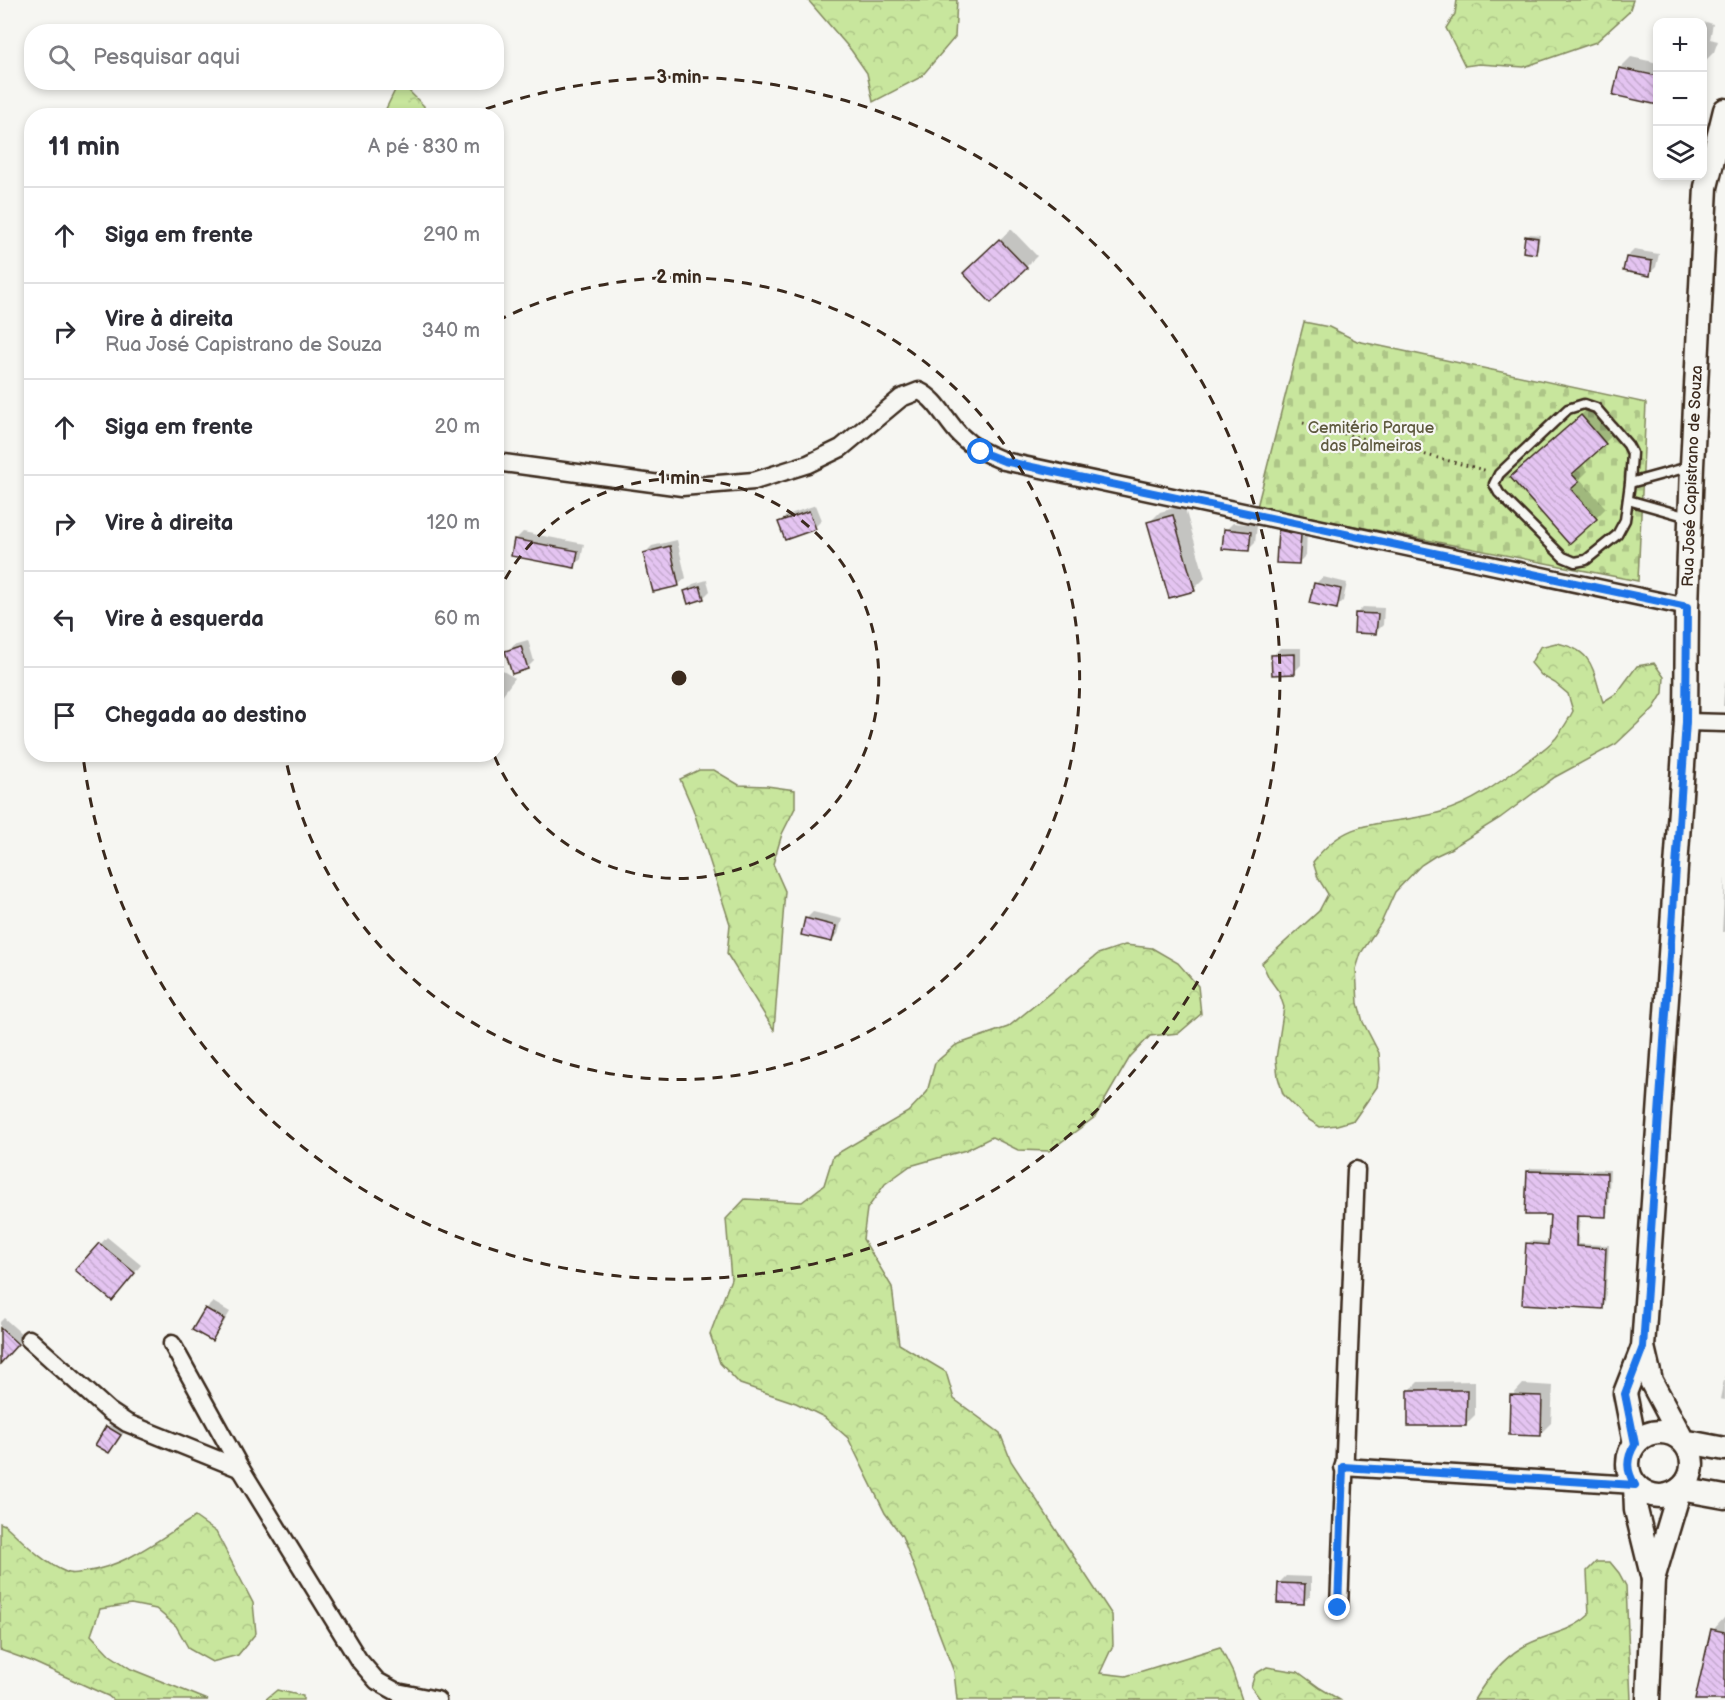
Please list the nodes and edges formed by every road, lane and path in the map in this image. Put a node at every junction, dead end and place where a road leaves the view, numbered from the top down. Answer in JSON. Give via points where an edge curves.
{"nodes":[{"id":1,"x":1725,"y":110,"type":"edge"},
{"id":2,"x":1303,"y":423,"type":"dead end"},
{"id":3,"x":504,"y":463,"type":"edge"},
{"id":4,"x":1692,"y":466,"type":"junction"},
{"id":5,"x":1499,"y":474,"type":"junction"},
{"id":6,"x":1630,"y":483,"type":"junction"},
{"id":7,"x":1628,"y":500,"type":"junction"},
{"id":8,"x":1690,"y":518,"type":"junction"},
{"id":9,"x":1687,"y":607,"type":"junction"},
{"id":10,"x":1686,"y":722,"type":"junction"},
{"id":11,"x":1725,"y":723,"type":"edge"},
{"id":12,"x":1356,"y":1170,"type":"dead end"},
{"id":13,"x":29,"y":1339,"type":"dead end"},
{"id":14,"x":172,"y":1344,"type":"dead end"},
{"id":15,"x":1643,"y":1347,"type":"junction"},
{"id":16,"x":1683,"y":1441,"type":"junction"},
{"id":17,"x":1635,"y":1444,"type":"junction"},
{"id":18,"x":1725,"y":1449,"type":"edge"},
{"id":19,"x":1343,"y":1467,"type":"junction"},
{"id":20,"x":241,"y":1469,"type":"junction"},
{"id":21,"x":1635,"y":1485,"type":"junction"},
{"id":22,"x":1680,"y":1489,"type":"junction"},
{"id":23,"x":1725,"y":1497,"type":"edge"},
{"id":24,"x":1653,"y":1580,"type":"junction"},
{"id":25,"x":1338,"y":1608,"type":"dead end"},
{"id":26,"x":437,"y":1700,"type":"edge"},
{"id":27,"x":1648,"y":1700,"type":"edge"}],
"edges":[{"from":1,"to":4,"type":"main road","name":"Rua José Capistrano de Souza","via":[[1706,187]]},
{"from":2,"to":5,"type":"path"},
{"from":3,"to":9,"type":"street","via":[[682,487],[754,481],[808,464],[841,448],[901,398],[919,391],[927,395],[960,435],[981,452],[1004,461]]},
{"from":4,"to":6,"type":"lane"},
{"from":4,"to":8,"type":"main road","name":"Rua José Capistrano de Souza"},
{"from":5,"to":6,"type":"lane","via":[[1568,409],[1584,404],[1596,408],[1628,445],[1632,453]]},
{"from":5,"to":7,"type":"lane","via":[[1494,484],[1499,493],[1563,557],[1575,562],[1586,560],[1617,536]]},
{"from":6,"to":7,"type":"lane"},
{"from":7,"to":8,"type":"lane"},
{"from":8,"to":9,"type":"main road","name":"Rua José Capistrano de Souza"},
{"from":9,"to":10,"type":"main road","name":"Rua José Capistrano de Souza"},
{"from":10,"to":11,"type":"street"},
{"from":10,"to":15,"type":"main road","name":"Rua José Capistrano de Souza"},
{"from":12,"to":19,"type":"street"},
{"from":13,"to":20,"type":"street","via":[[109,1411],[128,1423]]},
{"from":14,"to":20,"type":"street"},
{"from":15,"to":16,"type":"main road","name":"Rua José Capistrano de Souza","via":[[1651,1381]]},
{"from":15,"to":17,"type":"main road","name":"Rua José Capistrano de Souza","via":[[1625,1394]]},
{"from":16,"to":17,"type":"main road","via":[[1663,1432],[1642,1437]]},
{"from":16,"to":18,"type":"main road"},
{"from":16,"to":22,"type":"main road","via":[[1692,1460],[1687,1481]]},
{"from":17,"to":21,"type":"main road","via":[[1628,1465]]},
{"from":19,"to":21,"type":"street"},
{"from":19,"to":25,"type":"street"},
{"from":20,"to":26,"type":"street","via":[[358,1659],[378,1681],[397,1692]]},
{"from":21,"to":22,"type":"main road","via":[[1661,1496]]},
{"from":21,"to":24,"type":"main road","via":[[1636,1510]]},
{"from":22,"to":23,"type":"main road"},
{"from":22,"to":24,"type":"main road"},
{"from":24,"to":27,"type":"main road"}]}
